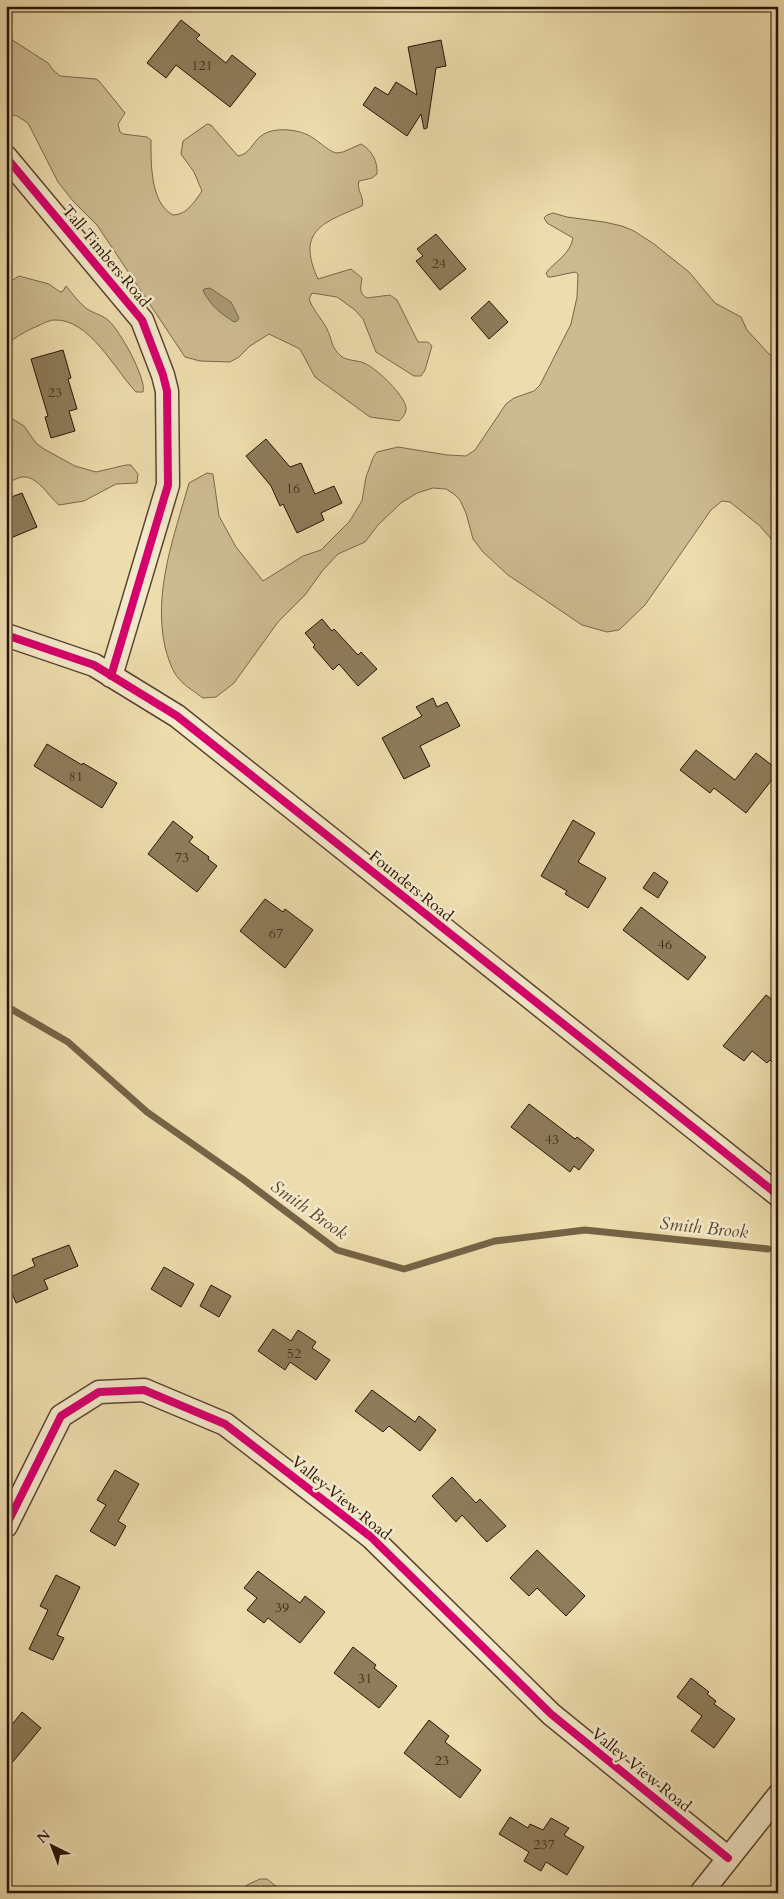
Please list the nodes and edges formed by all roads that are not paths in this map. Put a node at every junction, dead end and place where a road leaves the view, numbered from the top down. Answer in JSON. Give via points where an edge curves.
{"nodes":[{"id":1,"x":6,"y":157,"type":"edge"},
{"id":2,"x":6,"y":635,"type":"edge"},
{"id":3,"x":111,"y":676,"type":"junction"},
{"id":4,"x":778,"y":1195,"type":"edge"},
{"id":5,"x":6,"y":1526,"type":"edge"},
{"id":6,"x":778,"y":1796,"type":"edge"},
{"id":7,"x":728,"y":1858,"type":"junction"},
{"id":8,"x":701,"y":1893,"type":"edge"}],
"edges":[{"from":1,"to":3,"type":"street","name":"Tall Timbers Road","via":[[142,320],[168,391],[168,485]]},
{"from":2,"to":3,"type":"street","name":"Founders Road","via":[[94,665]]},
{"from":3,"to":4,"type":"street","name":"Founders Road","via":[[176,716]]},
{"from":5,"to":7,"type":"street","name":"Valley View Road","via":[[61,1416],[99,1392],[144,1390],[225,1424],[371,1537],[551,1714]]},
{"from":6,"to":7,"type":"street"},
{"from":7,"to":8,"type":"street"}]}
